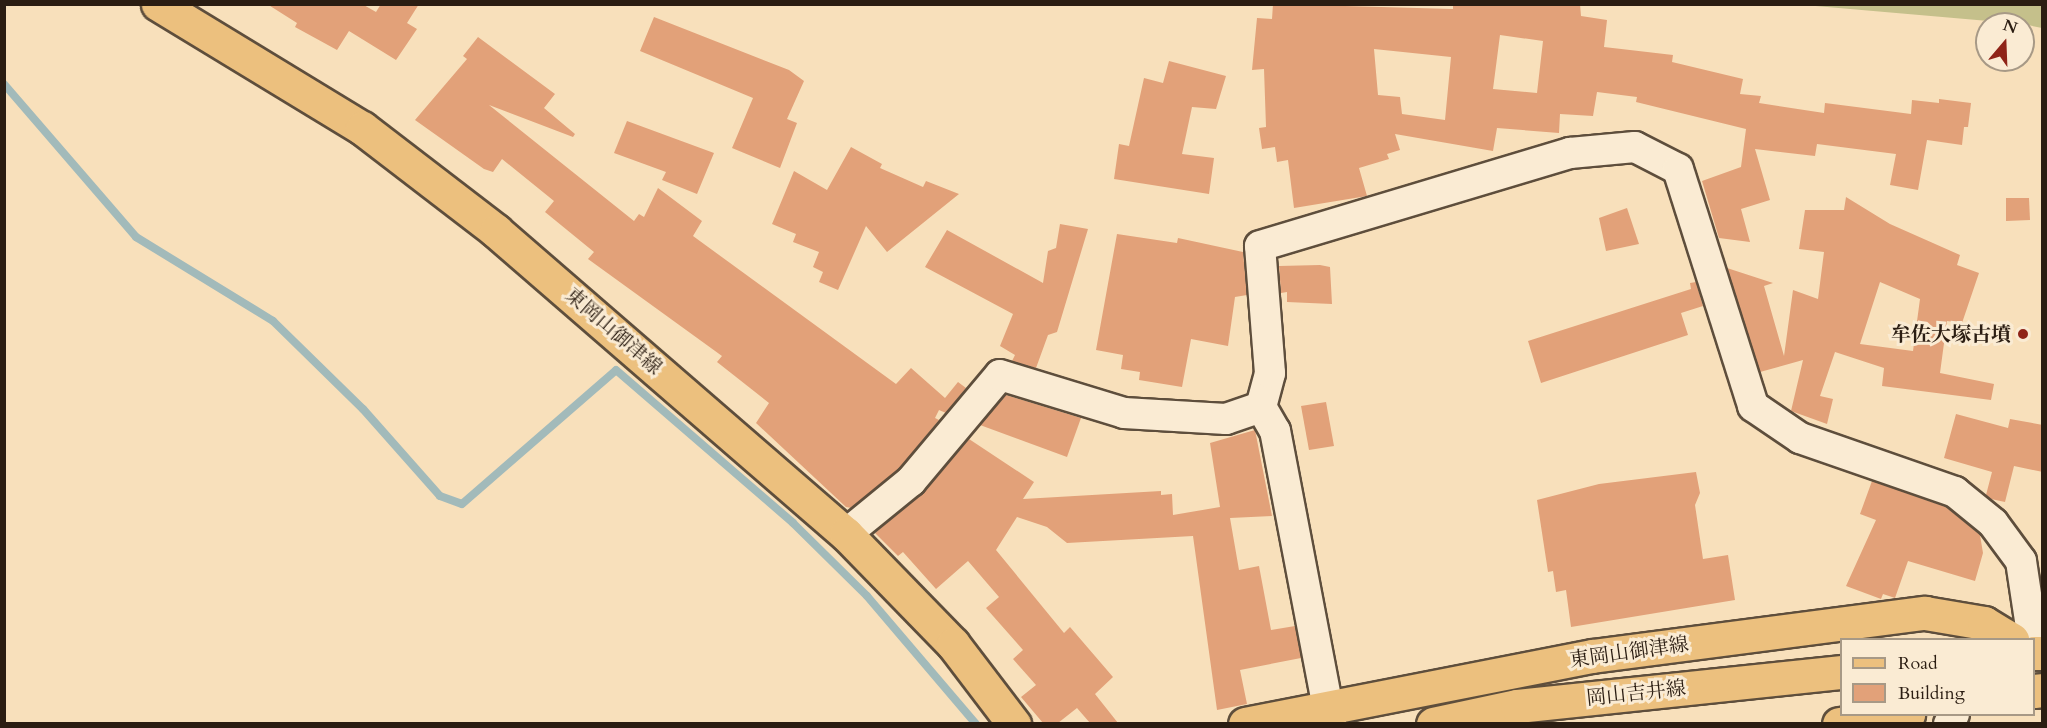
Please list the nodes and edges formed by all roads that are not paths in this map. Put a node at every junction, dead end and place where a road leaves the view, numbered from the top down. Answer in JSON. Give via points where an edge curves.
{"nodes":[{"id":1,"x":158,"y":4,"type":"edge"},
{"id":2,"x":1261,"y":407,"type":"junction"},
{"id":3,"x":846,"y":534,"type":"junction"},
{"id":4,"x":2013,"y":638,"type":"edge"},
{"id":5,"x":2031,"y":638,"type":"edge"},
{"id":6,"x":1840,"y":672,"type":"edge"},
{"id":7,"x":1329,"y":715,"type":"edge"},
{"id":8,"x":1893,"y":716,"type":"edge"},
{"id":9,"x":1014,"y":723,"type":"edge"},
{"id":10,"x":1245,"y":723,"type":"edge"},
{"id":11,"x":1433,"y":723,"type":"edge"},
{"id":12,"x":1839,"y":723,"type":"edge"}],
"edges":[{"from":1,"to":3,"type":"main road","name":"東岡山御津線","via":[[362,128],[496,231]]},
{"from":2,"to":3,"type":"street","via":[[1226,418],[1124,414],[1000,375],[911,481]]},
{"from":2,"to":5,"type":"street","via":[[1270,373],[1260,246],[1570,153],[1635,147],[1678,169],[1753,406],[1800,438],[1955,492],[1994,523],[2020,561]]},
{"from":2,"to":7,"type":"street","via":[[1275,431]]},
{"from":3,"to":9,"type":"main road","name":"東岡山御津線","via":[[953,644]]},
{"from":4,"to":7,"type":"main road","name":"東岡山御津線","via":[[1984,623],[1925,613],[1592,656]]},
{"from":6,"to":11,"type":"main road","name":"岡山吉井線","via":[[1517,706]]},
{"from":7,"to":10,"type":"main road","name":"東岡山御津線"},
{"from":8,"to":12,"type":"main road"}]}
